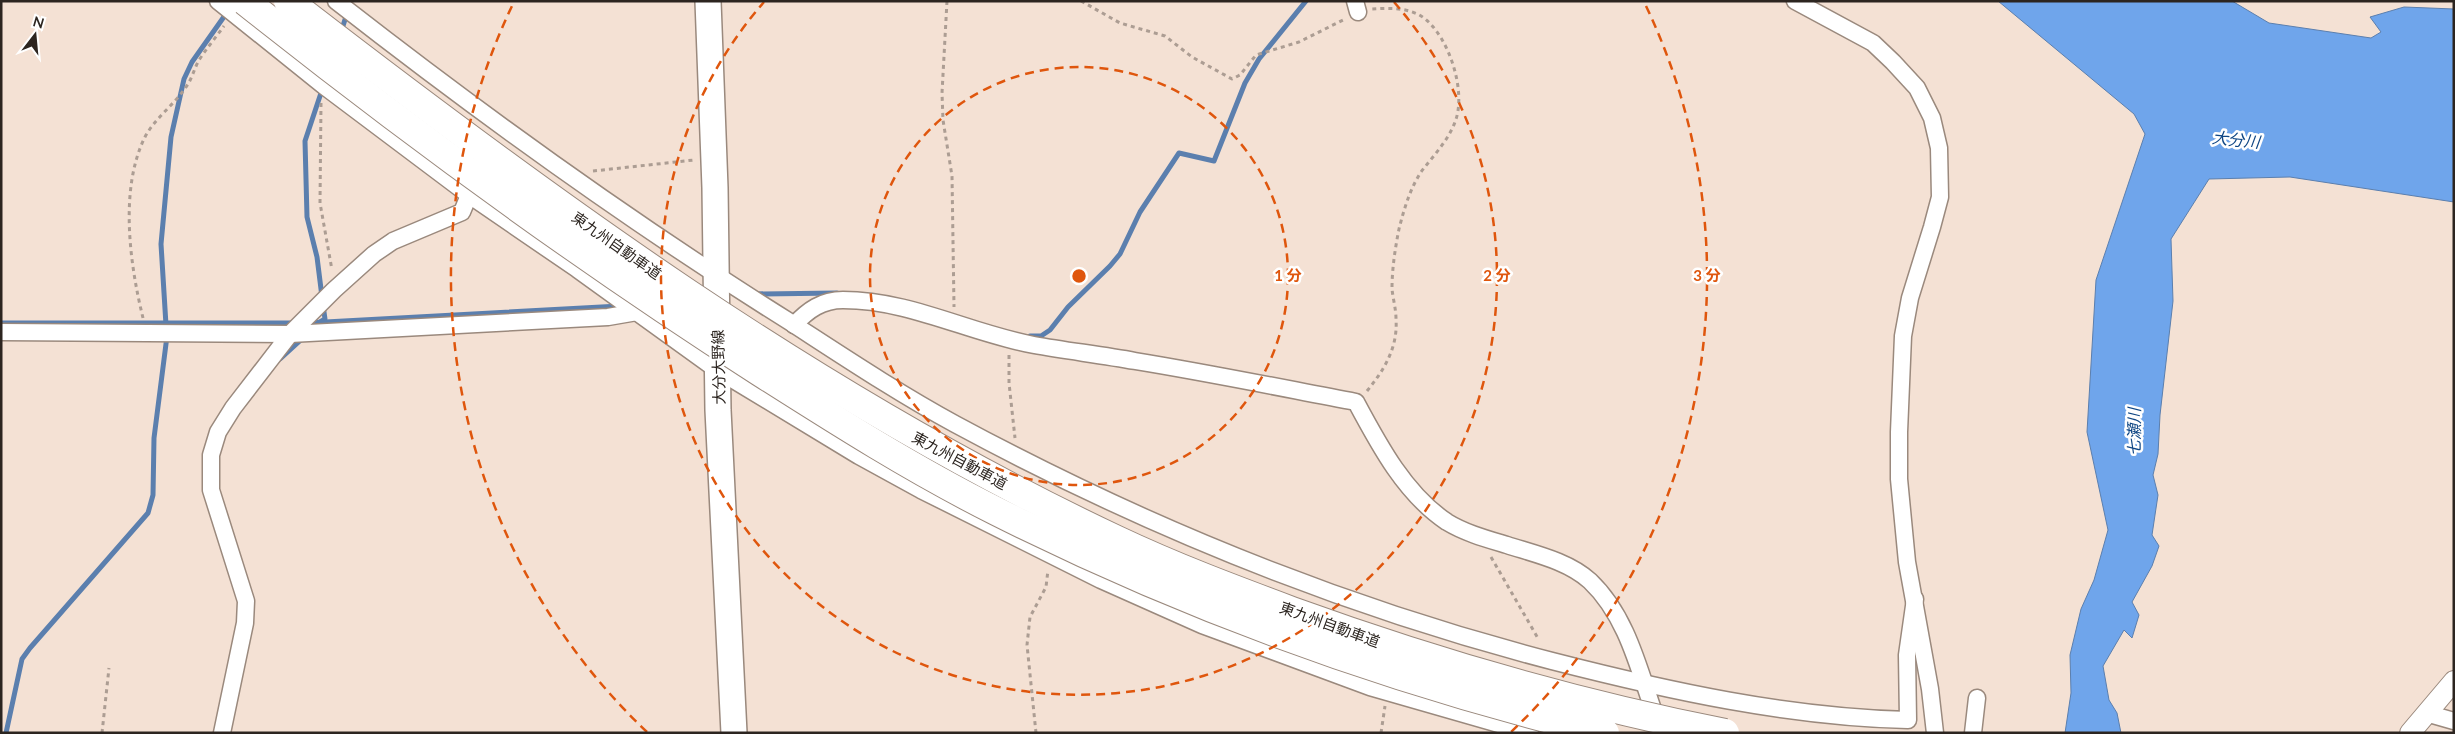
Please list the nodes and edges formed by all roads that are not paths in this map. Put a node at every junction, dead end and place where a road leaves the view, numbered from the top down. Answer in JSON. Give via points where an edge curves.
{"nodes":[{"id":1,"x":218,"y":1,"type":"edge"},
{"id":2,"x":288,"y":1,"type":"edge"},
{"id":3,"x":336,"y":1,"type":"edge"},
{"id":4,"x":708,"y":1,"type":"edge"},
{"id":5,"x":1795,"y":1,"type":"edge"},
{"id":6,"x":239,"y":7,"type":"edge"},
{"id":7,"x":469,"y":195,"type":"junction"},
{"id":8,"x":717,"y":276,"type":"junction"},
{"id":9,"x":637,"y":312,"type":"junction"},
{"id":10,"x":794,"y":325,"type":"junction"},
{"id":11,"x":1,"y":332,"type":"edge"},
{"id":12,"x":290,"y":334,"type":"junction"},
{"id":13,"x":717,"y":370,"type":"junction"},
{"id":14,"x":1914,"y":599,"type":"junction"},
{"id":15,"x":2454,"y":681,"type":"edge"},
{"id":16,"x":1643,"y":683,"type":"junction"},
{"id":17,"x":1977,"y":698,"type":"dead end"},
{"id":18,"x":2426,"y":713,"type":"junction"},
{"id":19,"x":2454,"y":721,"type":"edge"},
{"id":20,"x":222,"y":733,"type":"edge"},
{"id":21,"x":734,"y":733,"type":"edge"},
{"id":22,"x":1530,"y":733,"type":"edge"},
{"id":23,"x":1605,"y":733,"type":"edge"},
{"id":24,"x":1661,"y":733,"type":"edge"},
{"id":25,"x":1725,"y":733,"type":"edge"},
{"id":26,"x":1935,"y":733,"type":"edge"},
{"id":27,"x":1973,"y":733,"type":"edge"},
{"id":28,"x":2410,"y":733,"type":"edge"}],
"edges":[{"from":1,"to":6,"type":"street"},
{"from":2,"to":25,"type":"highway","name":"東九州自動車道","bridge":true,"via":[[440,118],[680,289],[798,367],[900,428],[1013,488],[1128,545],[1239,591],[1367,638],[1475,672]]},
{"from":3,"to":8,"type":"street","via":[[566,173]]},
{"from":4,"to":8,"type":"main road","name":"大分大野線"},
{"from":5,"to":14,"type":"street","via":[[1873,43],[1893,62],[1917,88],[1932,118],[1938,148],[1940,197],[1910,298],[1903,336],[1899,479]]},
{"from":6,"to":7,"type":"street","via":[[326,86]]},
{"from":6,"to":23,"type":"highway","name":"東九州自動車道","bridge":true,"via":[[684,323],[851,430],[995,510],[1136,576],[1249,623],[1450,691]]},
{"from":7,"to":9,"type":"street"},
{"from":7,"to":12,"type":"street","via":[[462,212],[393,241],[374,254]]},
{"from":8,"to":10,"type":"street"},
{"from":8,"to":13,"type":"main road","name":"大分大野線"},
{"from":9,"to":12,"type":"street","via":[[608,317]]},
{"from":9,"to":13,"type":"street"},
{"from":10,"to":16,"type":"street","via":[[892,388],[956,424],[1130,511],[1221,550],[1325,591],[1409,619],[1503,648]]},
{"from":10,"to":16,"type":"street","via":[[814,307],[829,301],[878,302],[1034,345],[1356,402],[1381,446],[1416,495],[1448,522],[1559,563],[1589,580],[1622,623]]},
{"from":11,"to":12,"type":"street"},
{"from":12,"to":20,"type":"street","via":[[224,421],[213,443],[210,477],[213,502],[233,554],[246,601],[245,623]]},
{"from":13,"to":21,"type":"main road","name":"大分大野線"},
{"from":13,"to":22,"type":"street","via":[[859,456],[1051,555],[1202,625],[1387,692]]},
{"from":14,"to":16,"type":"street","via":[[1907,655],[1908,720],[1858,719],[1744,703]]},
{"from":14,"to":26,"type":"street"},
{"from":15,"to":18,"type":"street"},
{"from":16,"to":24,"type":"street"},
{"from":17,"to":27,"type":"street"},
{"from":18,"to":19,"type":"street"},
{"from":18,"to":28,"type":"street"}]}
